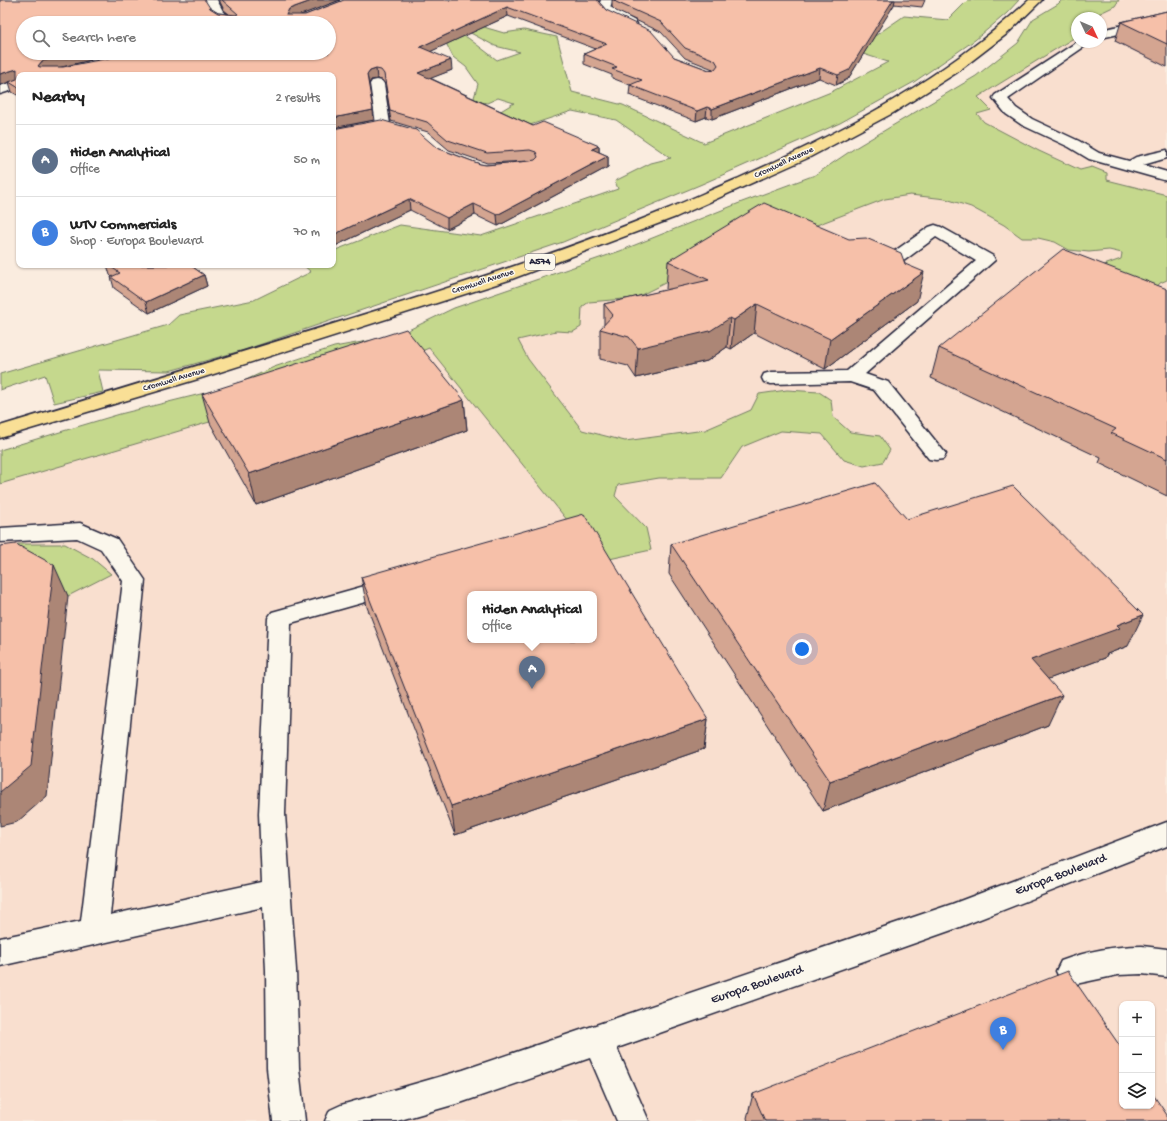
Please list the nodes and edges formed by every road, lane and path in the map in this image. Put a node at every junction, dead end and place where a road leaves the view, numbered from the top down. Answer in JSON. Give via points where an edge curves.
{"nodes":[{"id":1,"x":211,"y":0,"type":"edge"},
{"id":2,"x":607,"y":0,"type":"edge"},
{"id":3,"x":1036,"y":0,"type":"edge"},
{"id":4,"x":220,"y":16,"type":"edge"},
{"id":5,"x":1167,"y":19,"type":"edge"},
{"id":6,"x":643,"y":29,"type":"edge"},
{"id":7,"x":1107,"y":33,"type":"edge"},
{"id":8,"x":1076,"y":48,"type":"edge"},
{"id":9,"x":377,"y":84,"type":"dead end"},
{"id":10,"x":16,"y":85,"type":"edge"},
{"id":11,"x":0,"y":90,"type":"edge"},
{"id":12,"x":368,"y":127,"type":"edge"},
{"id":13,"x":1167,"y":154,"type":"edge"},
{"id":14,"x":1130,"y":167,"type":"junction"},
{"id":15,"x":1167,"y":177,"type":"edge"},
{"id":16,"x":888,"y":264,"type":"edge"},
{"id":17,"x":852,"y":376,"type":"junction"},
{"id":18,"x":771,"y":378,"type":"dead end"},
{"id":19,"x":0,"y":432,"type":"edge"},
{"id":20,"x":936,"y":454,"type":"dead end"},
{"id":21,"x":0,"y":535,"type":"edge"},
{"id":22,"x":416,"y":579,"type":"edge"},
{"id":23,"x":1167,"y":834,"type":"edge"},
{"id":24,"x":276,"y":892,"type":"junction"},
{"id":25,"x":94,"y":931,"type":"junction"},
{"id":26,"x":0,"y":952,"type":"edge"},
{"id":27,"x":1167,"y":963,"type":"edge"},
{"id":28,"x":1071,"y":971,"type":"dead end"},
{"id":29,"x":598,"y":1040,"type":"junction"},
{"id":30,"x":289,"y":1121,"type":"edge"},
{"id":31,"x":341,"y":1121,"type":"edge"},
{"id":32,"x":633,"y":1121,"type":"edge"}],
"edges":[{"from":1,"to":4,"type":"street"},
{"from":2,"to":6,"type":"street","via":[[604,8],[606,11]]},
{"from":3,"to":19,"type":"main road","name":"Cromwell Avenue","number":"A574","via":[[1004,30],[951,70],[888,110],[805,154],[670,214],[503,276],[191,375]]},
{"from":5,"to":7,"type":"street"},
{"from":8,"to":14,"type":"street","via":[[1000,98],[1011,111],[1027,122],[1094,156]]},
{"from":9,"to":12,"type":"street","via":[[390,126]]},
{"from":10,"to":11,"type":"street"},
{"from":13,"to":14,"type":"street","via":[[1141,160]]},
{"from":14,"to":15,"type":"street"},
{"from":16,"to":17,"type":"street","via":[[935,230],[987,260]]},
{"from":17,"to":18,"type":"street"},
{"from":17,"to":20,"type":"street","via":[[882,386]]},
{"from":21,"to":25,"type":"street","via":[[80,530],[109,544],[134,580]]},
{"from":22,"to":24,"type":"street","via":[[280,618],[272,814]]},
{"from":23,"to":29,"type":"street","name":"Europa Boulevard","via":[[952,917]]},
{"from":24,"to":25,"type":"street"},
{"from":24,"to":30,"type":"street","via":[[283,1068]]},
{"from":25,"to":26,"type":"street"},
{"from":27,"to":28,"type":"street","via":[[1126,959]]},
{"from":29,"to":31,"type":"street","name":"Europa Boulevard","via":[[463,1086]]},
{"from":29,"to":32,"type":"street"}]}
